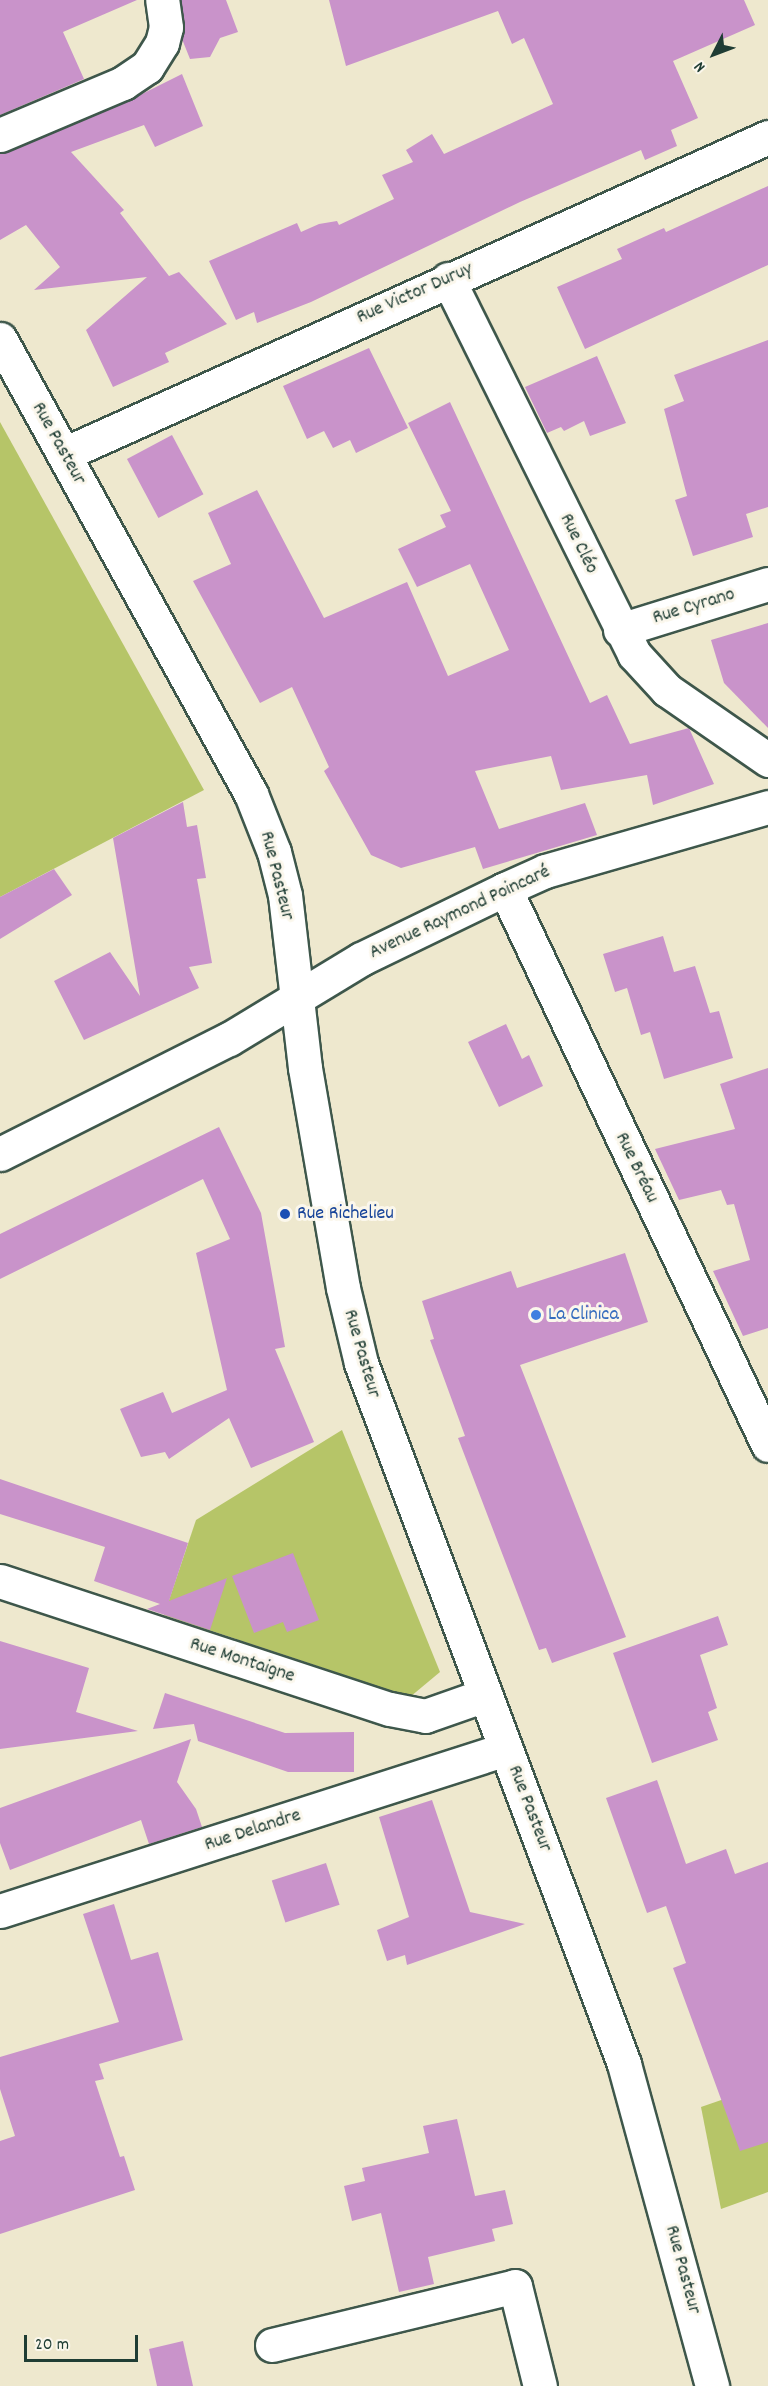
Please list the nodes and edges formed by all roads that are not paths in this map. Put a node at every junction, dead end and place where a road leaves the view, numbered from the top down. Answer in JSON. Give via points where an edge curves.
{"nodes":[{"id":1,"x":162,"y":0,"type":"edge"},
{"id":2,"x":0,"y":135,"type":"edge"},
{"id":3,"x":768,"y":137,"type":"edge"},
{"id":4,"x":448,"y":279,"type":"junction"},
{"id":5,"x":0,"y":339,"type":"edge"},
{"id":6,"x":63,"y":454,"type":"junction"},
{"id":7,"x":768,"y":584,"type":"edge"},
{"id":8,"x":620,"y":630,"type":"junction"},
{"id":9,"x":768,"y":760,"type":"edge"},
{"id":10,"x":768,"y":807,"type":"edge"},
{"id":11,"x":505,"y":889,"type":"junction"},
{"id":12,"x":298,"y":998,"type":"junction"},
{"id":13,"x":0,"y":1155,"type":"edge"},
{"id":14,"x":768,"y":1445,"type":"edge"},
{"id":15,"x":0,"y":1581,"type":"edge"},
{"id":16,"x":485,"y":1695,"type":"junction"},
{"id":17,"x":506,"y":1749,"type":"junction"},
{"id":18,"x":0,"y":1911,"type":"edge"},
{"id":19,"x":272,"y":2345,"type":"dead end"},
{"id":20,"x":540,"y":2386,"type":"edge"},
{"id":21,"x":712,"y":2386,"type":"edge"}],
"edges":[{"from":1,"to":2,"type":"street","via":[[162,43],[147,67],[123,83]]},
{"from":3,"to":4,"type":"street","name":"Rue Victor Duruy"},
{"from":4,"to":6,"type":"street","name":"Rue Victor Duruy"},
{"from":4,"to":8,"type":"street","name":"Rue Cléo"},
{"from":5,"to":6,"type":"street","name":"Rue Pasteur"},
{"from":6,"to":12,"type":"street","name":"Rue Pasteur","via":[[252,794],[285,895]]},
{"from":7,"to":8,"type":"street","name":"Rue Cyrano"},
{"from":8,"to":9,"type":"street","name":"Rue Cléo","via":[[634,654],[668,690]]},
{"from":10,"to":11,"type":"street","name":"Avenue Raymond Poincaré","via":[[545,872]]},
{"from":11,"to":12,"type":"street","name":"Avenue Raymond Poincaré","via":[[361,959]]},
{"from":11,"to":14,"type":"street","name":"Rue Bréau"},
{"from":12,"to":13,"type":"street","via":[[229,1039]]},
{"from":12,"to":16,"type":"street","name":"Rue Pasteur","via":[[343,1288],[361,1363]]},
{"from":15,"to":16,"type":"street","name":"Rue Montaigne","via":[[390,1710],[425,1716]]},
{"from":16,"to":17,"type":"street","name":"Rue Pasteur"},
{"from":17,"to":18,"type":"street","name":"Rue Delandre"},
{"from":17,"to":21,"type":"street","name":"Rue Pasteur","via":[[624,2064]]},
{"from":19,"to":20,"type":"street","via":[[515,2286]]}]}
